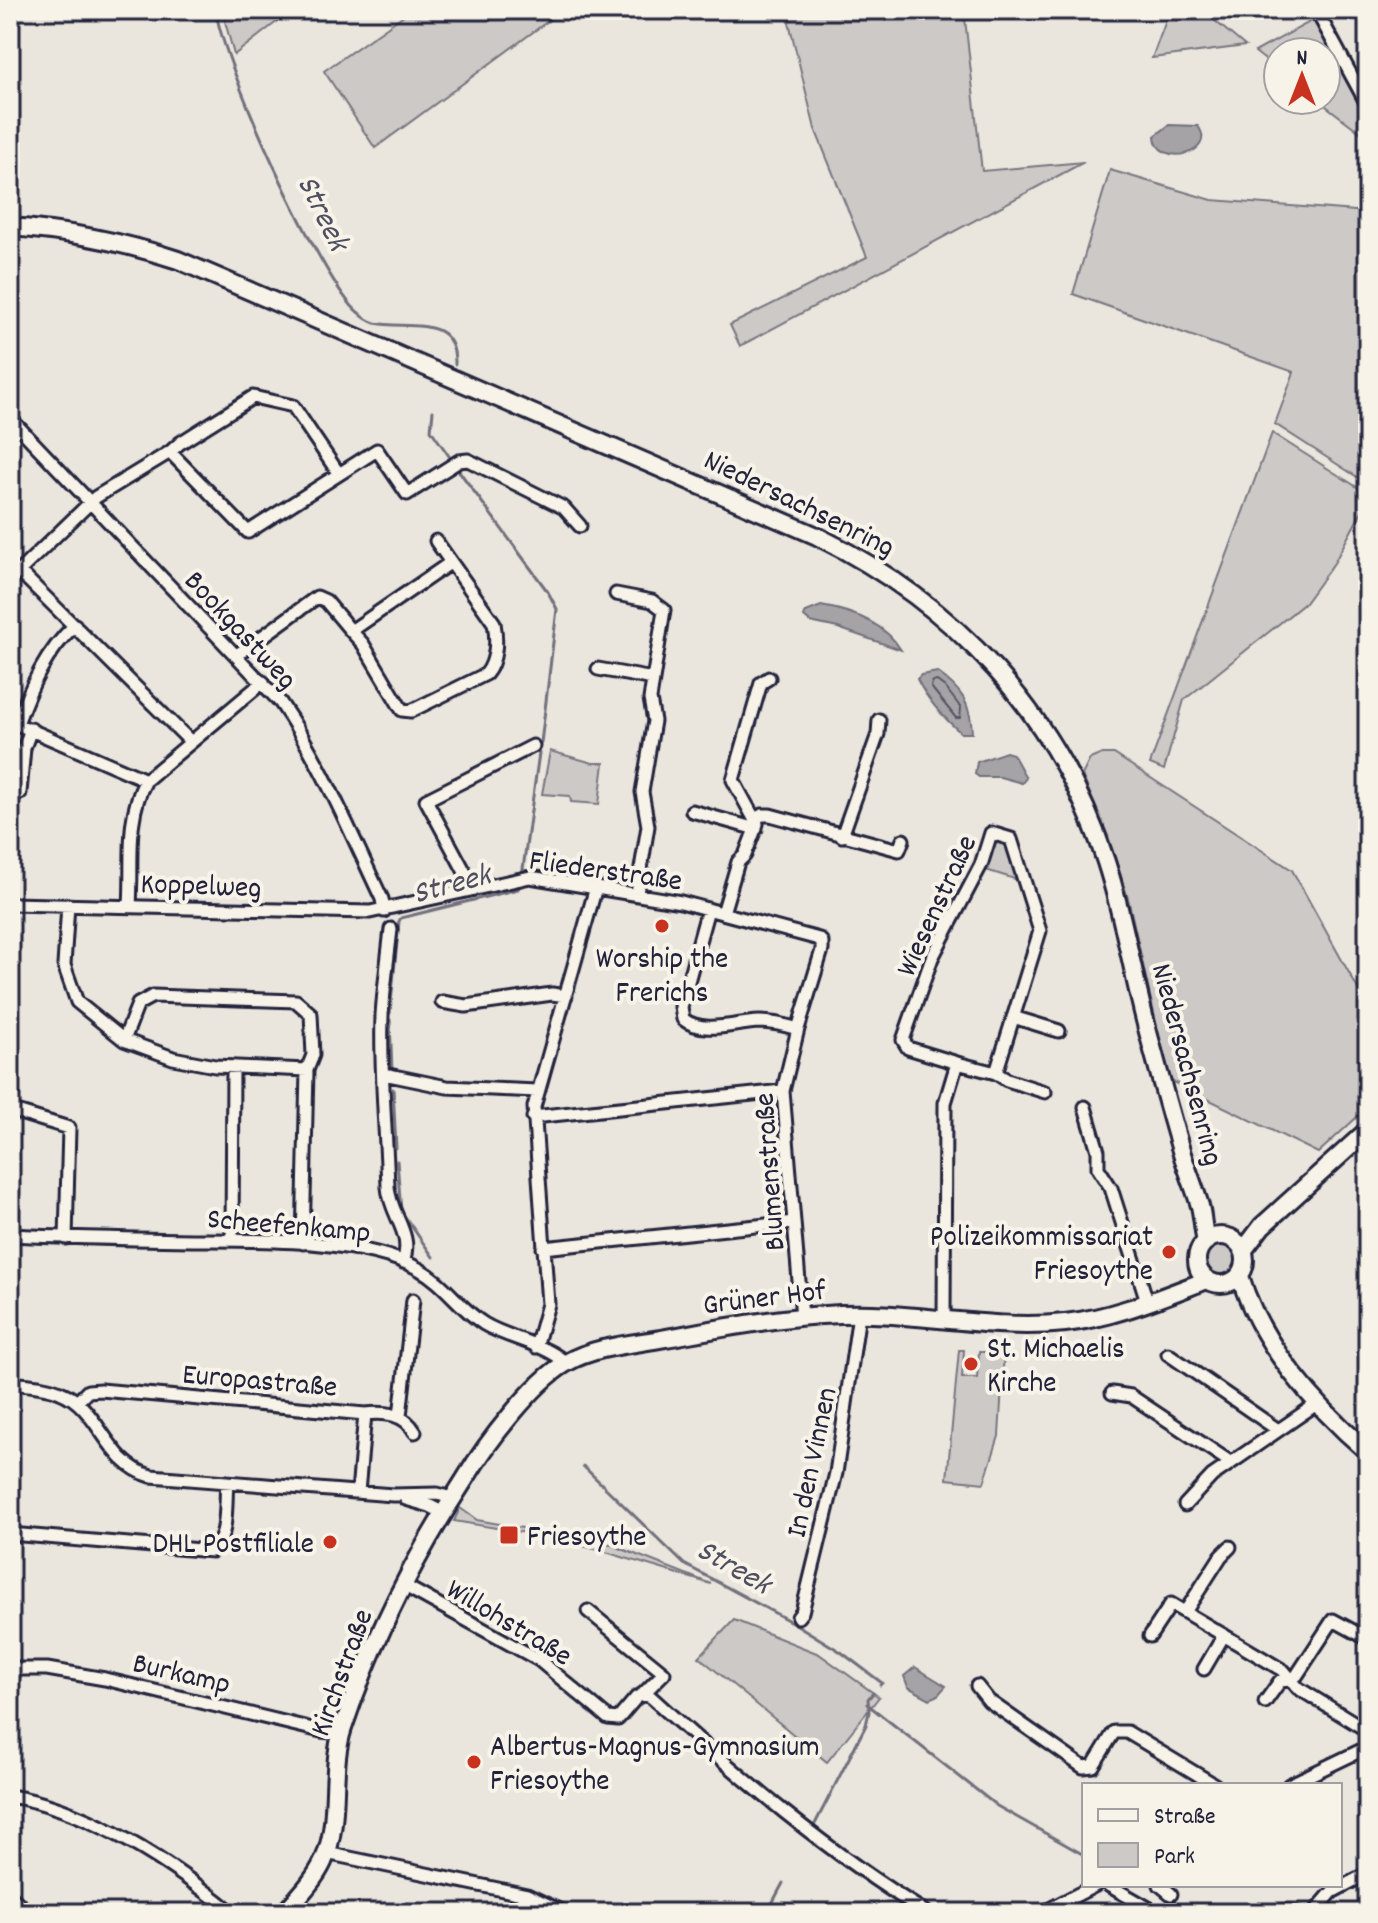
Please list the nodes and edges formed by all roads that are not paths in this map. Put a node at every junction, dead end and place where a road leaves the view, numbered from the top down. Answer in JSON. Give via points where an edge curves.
{"nodes":[{"id":1,"x":1319,"y":11,"type":"edge"},
{"id":2,"x":1365,"y":93,"type":"edge"},
{"id":3,"x":1368,"y":106,"type":"edge"},
{"id":4,"x":10,"y":227,"type":"edge"},
{"id":5,"x":10,"y":418,"type":"edge"},
{"id":6,"x":170,"y":452,"type":"junction"},
{"id":7,"x":339,"y":474,"type":"junction"},
{"id":8,"x":90,"y":502,"type":"junction"},
{"id":9,"x":580,"y":526,"type":"dead end"},
{"id":10,"x":436,"y":541,"type":"dead end"},
{"id":11,"x":450,"y":563,"type":"junction"},
{"id":12,"x":14,"y":575,"type":"edge"},
{"id":13,"x":616,"y":594,"type":"dead end"},
{"id":14,"x":75,"y":625,"type":"junction"},
{"id":15,"x":351,"y":631,"type":"junction"},
{"id":16,"x":237,"y":655,"type":"junction"},
{"id":17,"x":598,"y":669,"type":"dead end"},
{"id":18,"x":769,"y":678,"type":"dead end"},
{"id":19,"x":653,"y":679,"type":"junction"},
{"id":20,"x":263,"y":682,"type":"junction"},
{"id":21,"x":879,"y":720,"type":"dead end"},
{"id":22,"x":14,"y":722,"type":"edge"},
{"id":23,"x":31,"y":729,"type":"junction"},
{"id":24,"x":190,"y":741,"type":"junction"},
{"id":25,"x":533,"y":746,"type":"dead end"},
{"id":26,"x":146,"y":780,"type":"junction"},
{"id":27,"x":20,"y":793,"type":"dead end"},
{"id":28,"x":692,"y":811,"type":"dead end"},
{"id":29,"x":755,"y":824,"type":"junction"},
{"id":30,"x":842,"y":836,"type":"junction"},
{"id":31,"x":903,"y":840,"type":"dead end"},
{"id":32,"x":596,"y":887,"type":"junction"},
{"id":33,"x":474,"y":889,"type":"junction"},
{"id":34,"x":637,"y":893,"type":"junction"},
{"id":35,"x":10,"y":904,"type":"edge"},
{"id":36,"x":68,"y":905,"type":"junction"},
{"id":37,"x":130,"y":905,"type":"junction"},
{"id":38,"x":708,"y":909,"type":"junction"},
{"id":39,"x":387,"y":910,"type":"junction"},
{"id":40,"x":723,"y":913,"type":"junction"},
{"id":41,"x":391,"y":929,"type":"dead end"},
{"id":42,"x":815,"y":937,"type":"joint"},
{"id":43,"x":566,"y":996,"type":"junction"},
{"id":44,"x":442,"y":1002,"type":"dead end"},
{"id":45,"x":1013,"y":1017,"type":"junction"},
{"id":46,"x":798,"y":1029,"type":"junction"},
{"id":47,"x":1059,"y":1031,"type":"dead end"},
{"id":48,"x":124,"y":1040,"type":"junction"},
{"id":49,"x":957,"y":1063,"type":"junction"},
{"id":50,"x":233,"y":1067,"type":"junction"},
{"id":51,"x":307,"y":1070,"type":"junction"},
{"id":52,"x":996,"y":1073,"type":"junction"},
{"id":53,"x":384,"y":1074,"type":"junction"},
{"id":54,"x":537,"y":1091,"type":"junction"},
{"id":55,"x":783,"y":1091,"type":"junction"},
{"id":56,"x":1045,"y":1092,"type":"dead end"},
{"id":57,"x":1085,"y":1107,"type":"dead end"},
{"id":58,"x":10,"y":1110,"type":"edge"},
{"id":59,"x":533,"y":1117,"type":"junction"},
{"id":60,"x":1368,"y":1130,"type":"edge"},
{"id":61,"x":794,"y":1222,"type":"junction"},
{"id":62,"x":10,"y":1235,"type":"edge"},
{"id":63,"x":66,"y":1238,"type":"junction"},
{"id":64,"x":232,"y":1240,"type":"junction"},
{"id":65,"x":1226,"y":1242,"type":"junction"},
{"id":66,"x":303,"y":1243,"type":"junction"},
{"id":67,"x":543,"y":1248,"type":"junction"},
{"id":68,"x":403,"y":1262,"type":"junction"},
{"id":69,"x":1203,"y":1273,"type":"junction"},
{"id":70,"x":1233,"y":1280,"type":"junction"},
{"id":71,"x":413,"y":1300,"type":"dead end"},
{"id":72,"x":1147,"y":1301,"type":"junction"},
{"id":73,"x":859,"y":1314,"type":"junction"},
{"id":74,"x":802,"y":1317,"type":"junction"},
{"id":75,"x":944,"y":1319,"type":"junction"},
{"id":76,"x":536,"y":1347,"type":"junction"},
{"id":77,"x":1168,"y":1354,"type":"dead end"},
{"id":78,"x":560,"y":1367,"type":"junction"},
{"id":79,"x":10,"y":1383,"type":"edge"},
{"id":80,"x":1112,"y":1393,"type":"dead end"},
{"id":81,"x":77,"y":1402,"type":"junction"},
{"id":82,"x":1318,"y":1403,"type":"junction"},
{"id":83,"x":365,"y":1414,"type":"junction"},
{"id":84,"x":400,"y":1416,"type":"junction"},
{"id":85,"x":1278,"y":1430,"type":"junction"},
{"id":86,"x":415,"y":1432,"type":"dead end"},
{"id":87,"x":1368,"y":1452,"type":"edge"},
{"id":88,"x":1230,"y":1462,"type":"junction"},
{"id":89,"x":227,"y":1482,"type":"junction"},
{"id":90,"x":358,"y":1492,"type":"junction"},
{"id":91,"x":1185,"y":1505,"type":"dead end"},
{"id":92,"x":448,"y":1506,"type":"junction"},
{"id":93,"x":10,"y":1534,"type":"edge"},
{"id":94,"x":1230,"y":1547,"type":"dead end"},
{"id":95,"x":405,"y":1586,"type":"junction"},
{"id":96,"x":588,"y":1611,"type":"dead end"},
{"id":97,"x":1185,"y":1612,"type":"junction"},
{"id":98,"x":798,"y":1617,"type":"dead end"},
{"id":99,"x":1224,"y":1635,"type":"junction"},
{"id":100,"x":1150,"y":1636,"type":"dead end"},
{"id":101,"x":1368,"y":1639,"type":"edge"},
{"id":102,"x":10,"y":1669,"type":"edge"},
{"id":103,"x":1204,"y":1669,"type":"dead end"},
{"id":104,"x":1291,"y":1680,"type":"junction"},
{"id":105,"x":977,"y":1686,"type":"dead end"},
{"id":106,"x":643,"y":1694,"type":"junction"},
{"id":107,"x":1265,"y":1702,"type":"dead end"},
{"id":108,"x":1368,"y":1731,"type":"edge"},
{"id":109,"x":342,"y":1733,"type":"junction"},
{"id":110,"x":1368,"y":1747,"type":"edge"},
{"id":111,"x":1212,"y":1783,"type":"edge"},
{"id":112,"x":1293,"y":1783,"type":"edge"},
{"id":113,"x":10,"y":1796,"type":"edge"},
{"id":114,"x":326,"y":1853,"type":"junction"},
{"id":115,"x":1368,"y":1873,"type":"edge"},
{"id":116,"x":1092,"y":1887,"type":"edge"},
{"id":117,"x":1112,"y":1887,"type":"edge"},
{"id":118,"x":1162,"y":1887,"type":"edge"},
{"id":119,"x":1341,"y":1887,"type":"edge"},
{"id":120,"x":1342,"y":1887,"type":"edge"},
{"id":121,"x":1171,"y":1894,"type":"dead end"},
{"id":122,"x":10,"y":1899,"type":"edge"},
{"id":123,"x":291,"y":1911,"type":"edge"},
{"id":124,"x":1282,"y":1911,"type":"dead end"},
{"id":125,"x":25,"y":1913,"type":"edge"},
{"id":126,"x":233,"y":1913,"type":"edge"},
{"id":127,"x":565,"y":1913,"type":"edge"},
{"id":128,"x":927,"y":1913,"type":"edge"},
{"id":129,"x":1042,"y":1913,"type":"edge"},
{"id":130,"x":1157,"y":1913,"type":"edge"},
{"id":131,"x":1298,"y":1913,"type":"edge"},
{"id":132,"x":1314,"y":1913,"type":"edge"}],
"edges":[{"from":1,"to":2,"type":"street"},
{"from":2,"to":3,"type":"street"},
{"from":4,"to":65,"type":"main road","name":"Niedersachsenring","via":[[87,235],[178,260],[817,536],[895,579],[938,612],[1035,717],[1086,810],[1117,899],[1148,1032],[1200,1208]]},
{"from":5,"to":8,"type":"street","name":"Bookgastweg"},
{"from":6,"to":7,"type":"street","via":[[248,532]]},
{"from":6,"to":7,"type":"street","via":[[253,397],[293,406]]},
{"from":6,"to":8,"type":"street"},
{"from":7,"to":9,"type":"street","via":[[377,450],[407,494],[468,460],[564,508]]},
{"from":8,"to":12,"type":"street"},
{"from":8,"to":16,"type":"street","name":"Bookgastweg"},
{"from":10,"to":11,"type":"street"},
{"from":11,"to":15,"type":"street"},
{"from":11,"to":15,"type":"street","via":[[494,623],[494,656],[486,674],[411,711],[402,710]]},
{"from":12,"to":14,"type":"street"},
{"from":13,"to":19,"type":"street","via":[[652,601],[664,610]]},
{"from":14,"to":22,"type":"street","via":[[50,653]]},
{"from":14,"to":24,"type":"street"},
{"from":15,"to":16,"type":"street","via":[[317,597]]},
{"from":16,"to":20,"type":"street","name":"Bookgastweg"},
{"from":17,"to":19,"type":"street"},
{"from":18,"to":29,"type":"street","via":[[761,683],[733,780]]},
{"from":19,"to":34,"type":"street","via":[[654,721],[642,792],[648,826]]},
{"from":20,"to":24,"type":"street"},
{"from":20,"to":39,"type":"street","name":"Bookgastweg","via":[[304,737]]},
{"from":21,"to":30,"type":"street"},
{"from":22,"to":23,"type":"street"},
{"from":23,"to":26,"type":"street"},
{"from":23,"to":27,"type":"street"},
{"from":24,"to":26,"type":"street"},
{"from":25,"to":33,"type":"street","via":[[426,800]]},
{"from":26,"to":37,"type":"street","via":[[133,813]]},
{"from":28,"to":29,"type":"street"},
{"from":29,"to":30,"type":"street","via":[[762,815],[770,815]]},
{"from":29,"to":40,"type":"street"},
{"from":30,"to":31,"type":"street","via":[[899,850]]},
{"from":32,"to":33,"type":"street","name":"Fliederstraße","via":[[521,878]]},
{"from":32,"to":34,"type":"street","name":"Fliederstraße"},
{"from":32,"to":43,"type":"street"},
{"from":33,"to":39,"type":"street","name":"Fliederstraße"},
{"from":34,"to":38,"type":"street","name":"Fliederstraße"},
{"from":35,"to":36,"type":"street","name":"Koppelweg"},
{"from":36,"to":37,"type":"street","name":"Koppelweg"},
{"from":36,"to":48,"type":"street","via":[[64,965],[77,1002]]},
{"from":37,"to":39,"type":"street","name":"Koppelweg"},
{"from":38,"to":40,"type":"street","name":"Fliederstraße"},
{"from":38,"to":46,"type":"street","via":[[681,1007],[683,1019],[692,1025],[777,1023]]},
{"from":40,"to":42,"type":"street","name":"Fliederstraße"},
{"from":41,"to":53,"type":"street","via":[[382,1016]]},
{"from":42,"to":46,"type":"street","name":"Blumenstraße","via":[[823,946]]},
{"from":43,"to":44,"type":"street","via":[[466,1006]]},
{"from":43,"to":54,"type":"street"},
{"from":45,"to":47,"type":"street"},
{"from":45,"to":49,"type":"street","name":"Wiesenstraße","via":[[1040,931],[1011,839],[991,833],[981,865],[932,958],[903,1040],[908,1048]]},
{"from":45,"to":52,"type":"street","name":"Wiesenstraße"},
{"from":46,"to":55,"type":"street","name":"Blumenstraße"},
{"from":48,"to":50,"type":"street","via":[[173,1058]]},
{"from":48,"to":51,"type":"street","via":[[138,1004],[153,996],[296,1001],[311,1014],[313,1055]]},
{"from":49,"to":52,"type":"street","name":"Wiesenstraße"},
{"from":49,"to":75,"type":"street","via":[[945,1103]]},
{"from":50,"to":51,"type":"street"},
{"from":50,"to":64,"type":"street"},
{"from":51,"to":66,"type":"street"},
{"from":52,"to":56,"type":"street","name":"Wiesenstraße"},
{"from":53,"to":54,"type":"street","via":[[447,1087]]},
{"from":53,"to":68,"type":"street","via":[[389,1192],[406,1235]]},
{"from":54,"to":59,"type":"street"},
{"from":55,"to":59,"type":"street"},
{"from":55,"to":61,"type":"street","name":"Blumenstraße"},
{"from":57,"to":72,"type":"street","via":[[1098,1168],[1111,1188]]},
{"from":58,"to":63,"type":"street","via":[[69,1128]]},
{"from":59,"to":67,"type":"street"},
{"from":60,"to":65,"type":"main road","via":[[1262,1226]]},
{"from":61,"to":67,"type":"street"},
{"from":61,"to":74,"type":"street","name":"Blumenstraße"},
{"from":62,"to":63,"type":"street","name":"Scheefenkamp"},
{"from":63,"to":64,"type":"street","name":"Scheefenkamp"},
{"from":64,"to":66,"type":"street","name":"Scheefenkamp"},
{"from":65,"to":69,"type":"main road","via":[[1199,1253]]},
{"from":65,"to":70,"type":"main road","via":[[1245,1264]]},
{"from":66,"to":68,"type":"street","name":"Scheefenkamp"},
{"from":67,"to":76,"type":"street","via":[[548,1304]]},
{"from":68,"to":76,"type":"street","name":"Scheefenkamp","via":[[440,1284],[479,1321]]},
{"from":69,"to":70,"type":"main road"},
{"from":69,"to":72,"type":"main road","name":"Grüner Hof"},
{"from":70,"to":82,"type":"main road"},
{"from":71,"to":84,"type":"street"},
{"from":72,"to":75,"type":"main road","name":"Grüner Hof","via":[[1066,1323]]},
{"from":73,"to":74,"type":"main road","name":"Grüner Hof"},
{"from":73,"to":75,"type":"main road","name":"Grüner Hof"},
{"from":73,"to":98,"type":"street","name":"In den Vinnen","via":[[836,1473]]},
{"from":74,"to":78,"type":"main road","name":"Grüner Hof","via":[[601,1350]]},
{"from":76,"to":78,"type":"street"},
{"from":77,"to":85,"type":"street"},
{"from":78,"to":92,"type":"main road","name":"Grüner Hof","via":[[494,1438]]},
{"from":79,"to":81,"type":"street","via":[[61,1392]]},
{"from":80,"to":88,"type":"street","via":[[1131,1396]]},
{"from":81,"to":83,"type":"street","name":"Europastraße","via":[[88,1391],[101,1390]]},
{"from":81,"to":89,"type":"street","via":[[137,1472]]},
{"from":82,"to":85,"type":"street"},
{"from":82,"to":87,"type":"main road"},
{"from":83,"to":84,"type":"street"},
{"from":83,"to":90,"type":"street","name":"Europastraße"},
{"from":84,"to":86,"type":"street"},
{"from":85,"to":88,"type":"street"},
{"from":88,"to":91,"type":"street"},
{"from":89,"to":90,"type":"street"},
{"from":89,"to":93,"type":"street","via":[[222,1538],[212,1551]]},
{"from":90,"to":92,"type":"street","via":[[437,1494]]},
{"from":92,"to":95,"type":"main road","name":"Kirchstraße"},
{"from":94,"to":97,"type":"street"},
{"from":95,"to":106,"type":"street","name":"Willohstraße","via":[[539,1660],[608,1718],[618,1719]]},
{"from":95,"to":109,"type":"main road","name":"Kirchstraße","via":[[367,1664]]},
{"from":96,"to":106,"type":"street","via":[[664,1673]]},
{"from":97,"to":99,"type":"street"},
{"from":97,"to":100,"type":"street","via":[[1171,1604]]},
{"from":99,"to":103,"type":"street"},
{"from":99,"to":104,"type":"street"},
{"from":101,"to":104,"type":"street","via":[[1333,1620]]},
{"from":102,"to":109,"type":"street","name":"Burkamp","via":[[93,1676]]},
{"from":104,"to":107,"type":"street","via":[[1280,1681]]},
{"from":104,"to":108,"type":"street"},
{"from":105,"to":111,"type":"street","via":[[989,1701],[1083,1767],[1093,1766],[1114,1732],[1127,1732]]},
{"from":106,"to":128,"type":"street","via":[[810,1834]]},
{"from":109,"to":114,"type":"main road","name":"Kirchstraße"},
{"from":110,"to":112,"type":"street"},
{"from":113,"to":126,"type":"street","via":[[69,1812],[115,1834]]},
{"from":114,"to":123,"type":"main road","name":"Kirchstraße"},
{"from":114,"to":127,"type":"street","via":[[527,1895]]},
{"from":115,"to":120,"type":"street"},
{"from":116,"to":129,"type":"street"},
{"from":117,"to":130,"type":"street"},
{"from":118,"to":121,"type":"street"},
{"from":119,"to":132,"type":"street"},
{"from":122,"to":125,"type":"main road"},
{"from":124,"to":131,"type":"street"}]}
